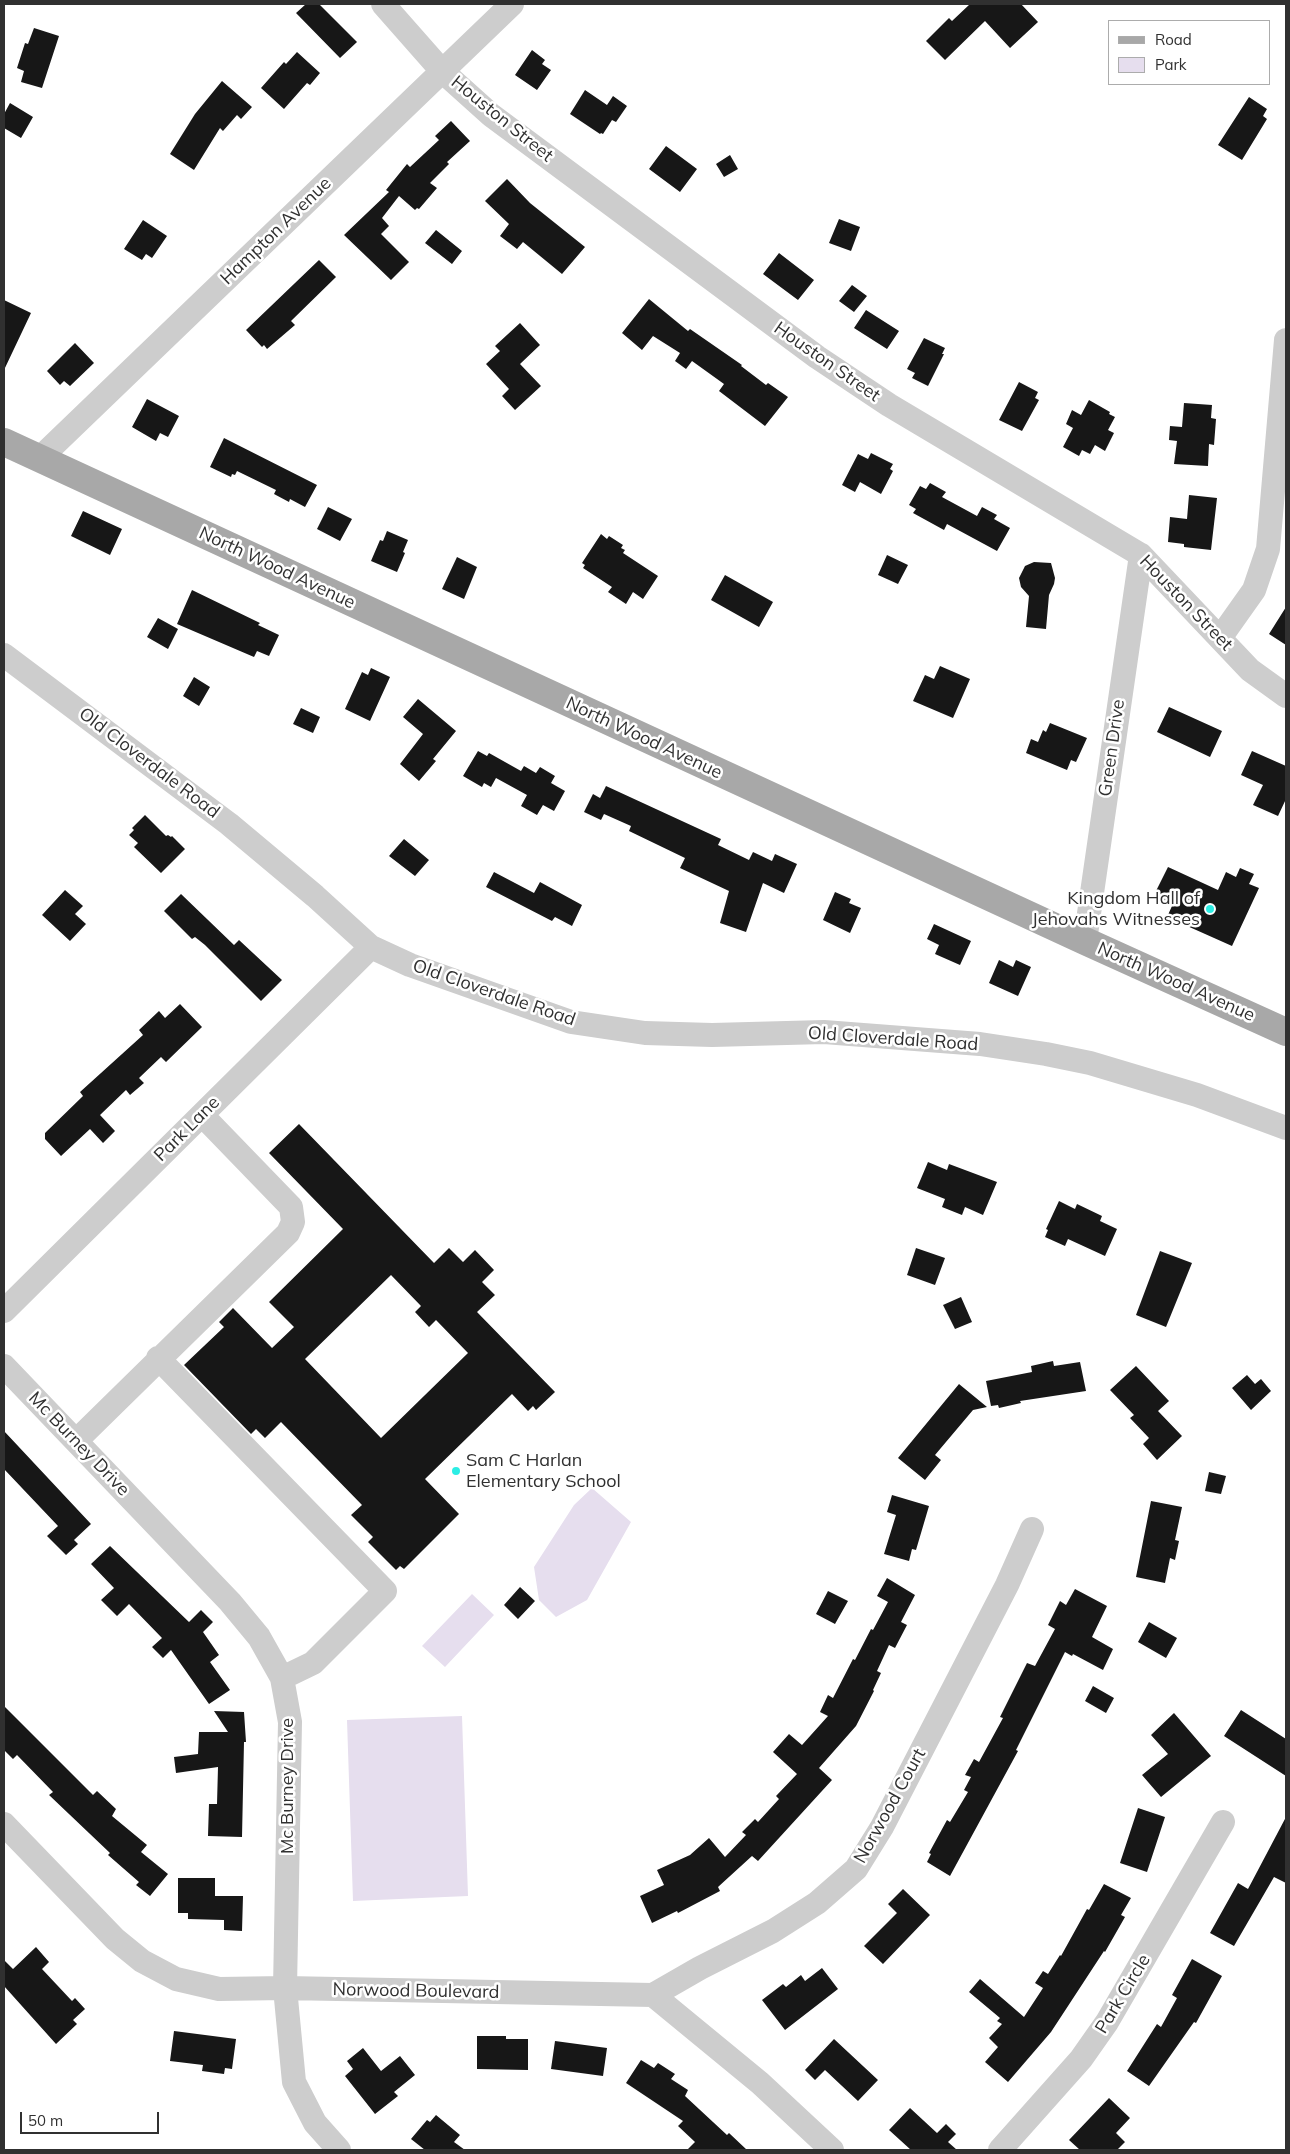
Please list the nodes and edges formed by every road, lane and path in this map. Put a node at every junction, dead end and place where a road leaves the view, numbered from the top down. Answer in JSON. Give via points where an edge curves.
{"nodes":[{"id":1,"x":382,"y":4,"type":"edge"},
{"id":2,"x":512,"y":4,"type":"edge"},
{"id":3,"x":442,"y":71,"type":"junction"},
{"id":4,"x":1286,"y":340,"type":"edge"},
{"id":5,"x":4,"y":442,"type":"edge"},
{"id":6,"x":39,"y":459,"type":"junction"},
{"id":7,"x":1141,"y":555,"type":"junction"},
{"id":8,"x":1220,"y":638,"type":"junction"},
{"id":9,"x":4,"y":655,"type":"edge"},
{"id":10,"x":1286,"y":696,"type":"edge"},
{"id":11,"x":1085,"y":941,"type":"junction"},
{"id":12,"x":371,"y":947,"type":"junction"},
{"id":13,"x":1286,"y":1032,"type":"edge"},
{"id":14,"x":202,"y":1115,"type":"junction"},
{"id":15,"x":1286,"y":1128,"type":"edge"},
{"id":16,"x":4,"y":1311,"type":"edge"},
{"id":17,"x":158,"y":1358,"type":"junction"},
{"id":18,"x":4,"y":1366,"type":"edge"},
{"id":19,"x":76,"y":1441,"type":"junction"},
{"id":20,"x":1032,"y":1529,"type":"dead end"},
{"id":21,"x":282,"y":1678,"type":"junction"},
{"id":22,"x":1223,"y":1822,"type":"dead end"},
{"id":23,"x":4,"y":1824,"type":"edge"},
{"id":24,"x":285,"y":1988,"type":"junction"},
{"id":25,"x":653,"y":1995,"type":"junction"},
{"id":26,"x":339,"y":2150,"type":"edge"},
{"id":27,"x":832,"y":2150,"type":"edge"},
{"id":28,"x":1000,"y":2150,"type":"edge"}],
"edges":[{"from":1,"to":3,"type":"street","name":"Houston Street"},
{"from":2,"to":3,"type":"street","name":"Hampton Avenue"},
{"from":3,"to":6,"type":"street","name":"Hampton Avenue"},
{"from":3,"to":7,"type":"street","name":"Houston Street","via":[[491,115],[817,357],[890,405]]},
{"from":4,"to":8,"type":"street","via":[[1268,549],[1254,590]]},
{"from":5,"to":6,"type":"main road","name":"North Wood Avenue"},
{"from":6,"to":11,"type":"main road","name":"North Wood Avenue"},
{"from":7,"to":8,"type":"street","name":"Houston Street"},
{"from":7,"to":11,"type":"street","name":"Green Drive"},
{"from":8,"to":10,"type":"street","name":"Houston Street","via":[[1250,670]]},
{"from":9,"to":12,"type":"street","name":"Old Cloverdale Road","via":[[229,824],[316,896]]},
{"from":11,"to":13,"type":"main road","name":"North Wood Avenue"},
{"from":12,"to":14,"type":"street","name":"Park Lane"},
{"from":12,"to":15,"type":"street","name":"Old Cloverdale Road","via":[[410,965],[570,1022],[645,1034],[824,1032],[980,1044],[1090,1063],[1197,1095]]},
{"from":14,"to":16,"type":"street","name":"Park Lane"},
{"from":14,"to":17,"type":"street","via":[[291,1207],[293,1222],[288,1233]]},
{"from":17,"to":19,"type":"street"},
{"from":17,"to":21,"type":"street","via":[[385,1590],[313,1663]]},
{"from":18,"to":19,"type":"street","name":"Mc Burney Drive"},
{"from":19,"to":21,"type":"street","name":"Mc Burney Drive","via":[[230,1602],[258,1637]]},
{"from":20,"to":25,"type":"street","name":"Norwood Court","via":[[1007,1585],[886,1818],[856,1869],[817,1903],[773,1931]]},
{"from":21,"to":24,"type":"street","name":"Mc Burney Drive","via":[[290,1722]]},
{"from":22,"to":28,"type":"street","name":"Park Circle","via":[[1107,2022],[1082,2059]]},
{"from":23,"to":24,"type":"street","name":"Norwood Boulevard","via":[[115,1939],[142,1961],[176,1980],[218,1989]]},
{"from":24,"to":25,"type":"street","name":"Norwood Boulevard"},
{"from":24,"to":26,"type":"street","name":"Mc Burney Drive","via":[[294,2082],[315,2123]]},
{"from":25,"to":27,"type":"street","via":[[760,2083]]}]}
